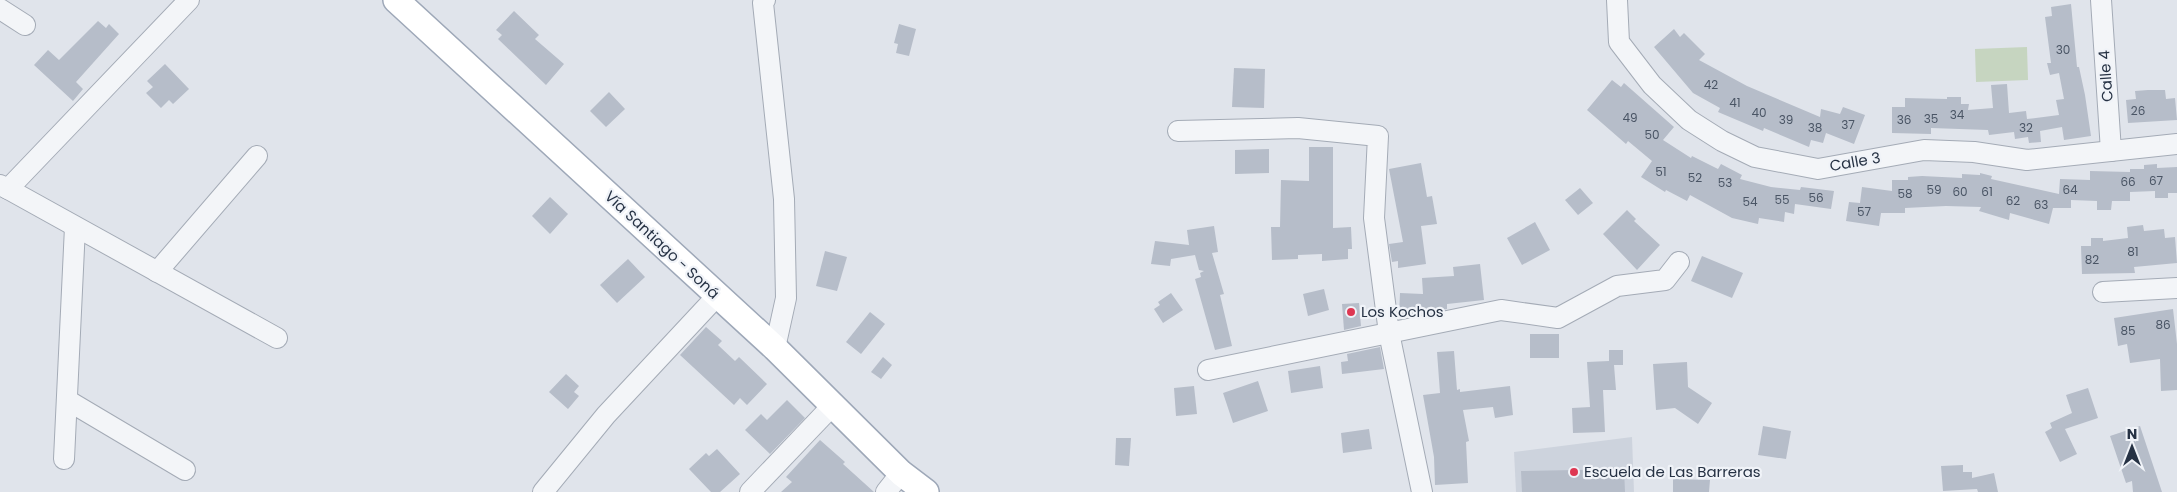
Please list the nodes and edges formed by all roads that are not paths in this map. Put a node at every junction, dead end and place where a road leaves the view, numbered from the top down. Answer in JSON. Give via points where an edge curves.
{"nodes":[{"id":1,"x":189,"y":0,"type":"edge"},
{"id":2,"x":396,"y":0,"type":"edge"},
{"id":3,"x":765,"y":0,"type":"edge"},
{"id":4,"x":1617,"y":0,"type":"edge"},
{"id":5,"x":2102,"y":0,"type":"edge"},
{"id":6,"x":0,"y":9,"type":"edge"},
{"id":7,"x":25,"y":26,"type":"dead end"},
{"id":8,"x":1178,"y":131,"type":"dead end"},
{"id":9,"x":2177,"y":144,"type":"edge"},
{"id":10,"x":2111,"y":151,"type":"junction"},
{"id":11,"x":257,"y":156,"type":"dead end"},
{"id":12,"x":4,"y":187,"type":"edge"},
{"id":13,"x":75,"y":227,"type":"junction"},
{"id":14,"x":1679,"y":262,"type":"dead end"},
{"id":15,"x":157,"y":272,"type":"junction"},
{"id":16,"x":2177,"y":288,"type":"edge"},
{"id":17,"x":2103,"y":292,"type":"dead end"},
{"id":18,"x":717,"y":296,"type":"junction"},
{"id":19,"x":1390,"y":333,"type":"junction"},
{"id":20,"x":277,"y":338,"type":"dead end"},
{"id":21,"x":775,"y":348,"type":"junction"},
{"id":22,"x":1208,"y":370,"type":"dead end"},
{"id":23,"x":67,"y":400,"type":"junction"},
{"id":24,"x":833,"y":405,"type":"junction"},
{"id":25,"x":64,"y":459,"type":"dead end"},
{"id":26,"x":185,"y":470,"type":"dead end"},
{"id":27,"x":901,"y":473,"type":"junction"},
{"id":28,"x":543,"y":492,"type":"edge"},
{"id":29,"x":750,"y":492,"type":"edge"},
{"id":30,"x":886,"y":492,"type":"edge"},
{"id":31,"x":926,"y":492,"type":"edge"},
{"id":32,"x":1422,"y":492,"type":"edge"}],
"edges":[{"from":1,"to":12,"type":"street"},
{"from":2,"to":18,"type":"main road","name":"Vía Santiago - Soná"},
{"from":3,"to":21,"type":"street","via":[[784,200],[786,298]]},
{"from":4,"to":10,"type":"street","name":"Calle 3","via":[[1619,42],[1652,85],[1689,120],[1755,157],[1818,169],[1924,150],[1974,152],[2027,160]]},
{"from":5,"to":10,"type":"street","name":"Calle 4"},
{"from":6,"to":7,"type":"street"},
{"from":8,"to":19,"type":"street","via":[[1298,128],[1378,136],[1374,218]]},
{"from":9,"to":10,"type":"street","name":"Calle 3"},
{"from":11,"to":15,"type":"street"},
{"from":12,"to":13,"type":"street"},
{"from":13,"to":15,"type":"street"},
{"from":13,"to":23,"type":"street"},
{"from":14,"to":19,"type":"street","via":[[1665,280],[1617,286],[1558,318],[1501,310]]},
{"from":15,"to":20,"type":"street"},
{"from":16,"to":17,"type":"street"},
{"from":18,"to":21,"type":"main road","name":"Vía Santiago - Soná"},
{"from":18,"to":28,"type":"street","via":[[606,415]]},
{"from":19,"to":22,"type":"street"},
{"from":19,"to":32,"type":"street"},
{"from":21,"to":24,"type":"main road","name":"Vía Santiago - Soná"},
{"from":23,"to":25,"type":"street"},
{"from":23,"to":26,"type":"street"},
{"from":24,"to":27,"type":"main road","name":"Vía Santiago - Soná"},
{"from":24,"to":29,"type":"street"},
{"from":27,"to":30,"type":"street"},
{"from":27,"to":31,"type":"main road","name":"Vía Santiago - Soná"}]}
